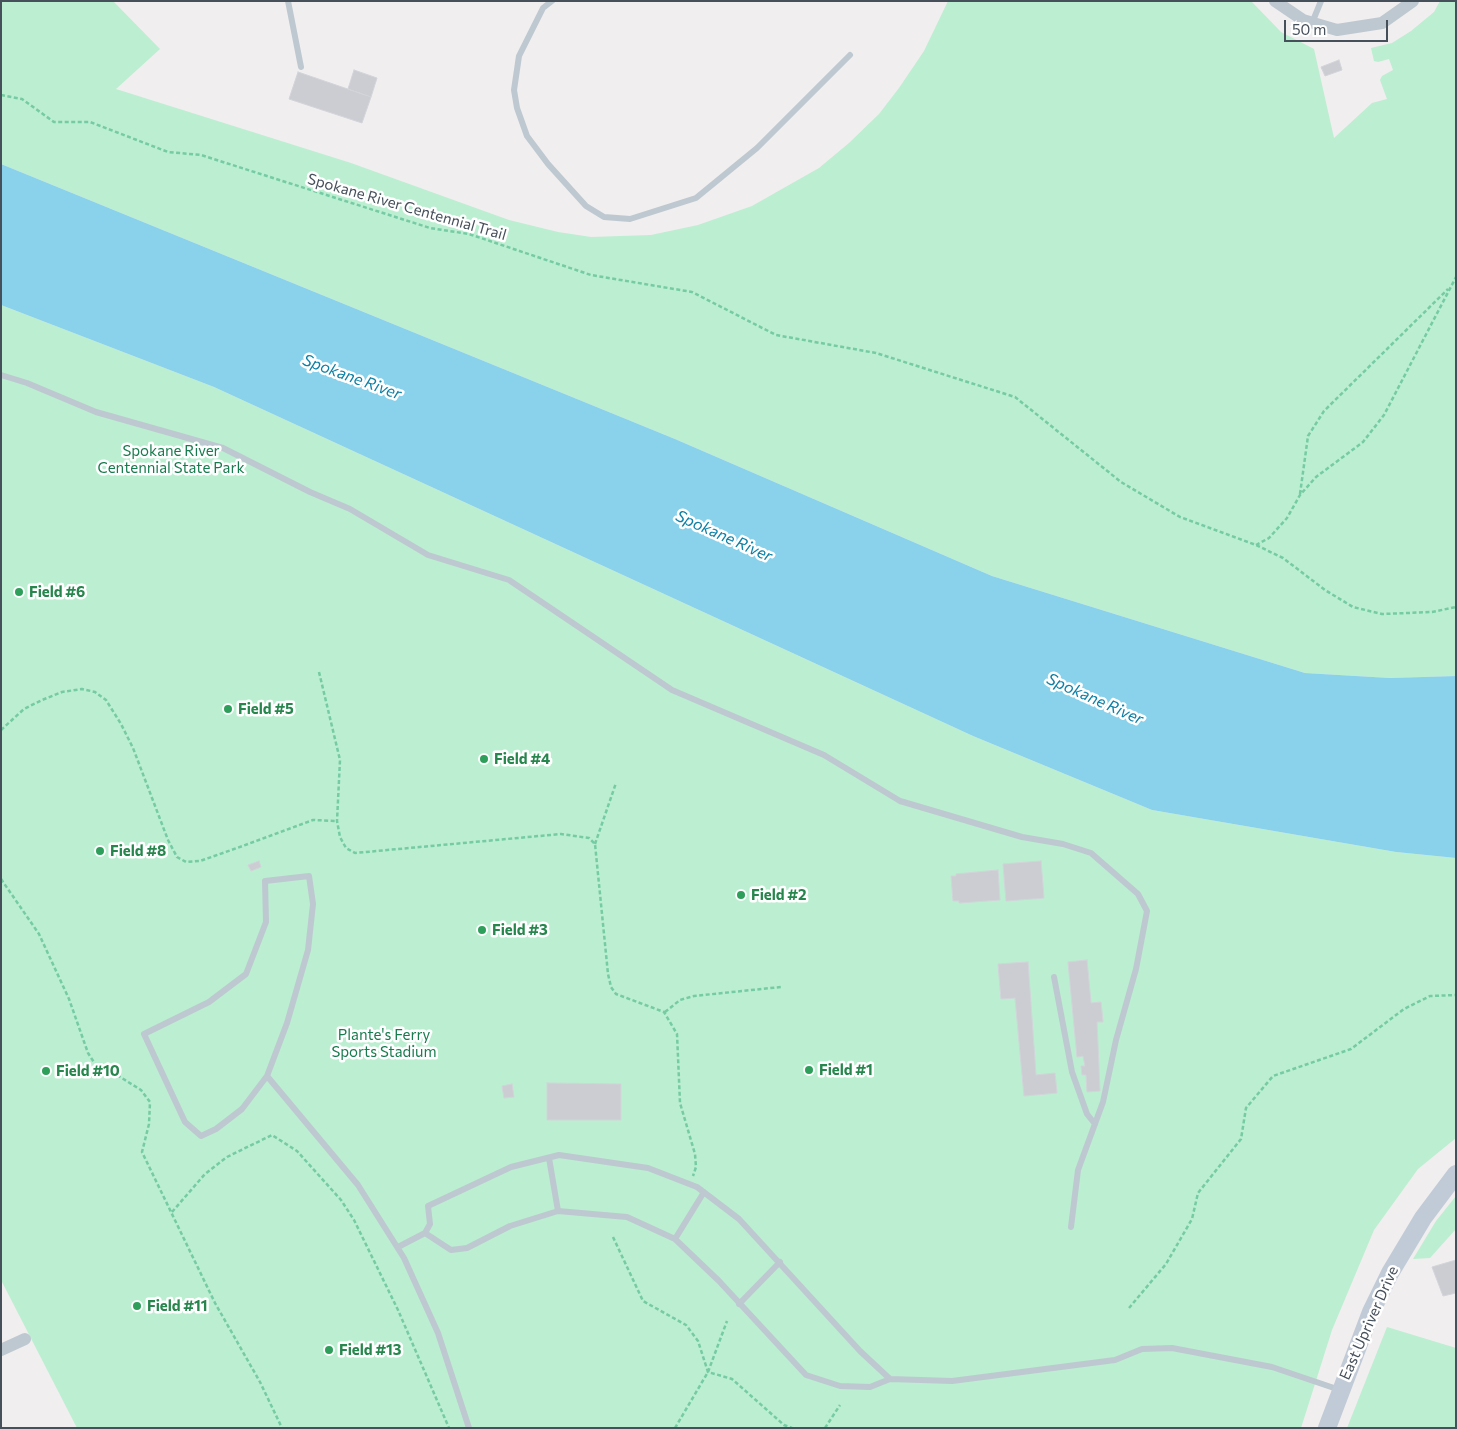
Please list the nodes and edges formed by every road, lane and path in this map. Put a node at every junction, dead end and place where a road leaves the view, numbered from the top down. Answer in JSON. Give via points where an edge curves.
{"nodes":[{"id":1,"x":288,"y":1,"type":"edge"},
{"id":2,"x":552,"y":1,"type":"edge"},
{"id":3,"x":1275,"y":1,"type":"edge"},
{"id":4,"x":1322,"y":1,"type":"edge"},
{"id":5,"x":1413,"y":1,"type":"edge"},
{"id":6,"x":1312,"y":23,"type":"junction"},
{"id":7,"x":850,"y":55,"type":"dead end"},
{"id":8,"x":301,"y":67,"type":"dead end"},
{"id":9,"x":1,"y":95,"type":"edge"},
{"id":10,"x":1456,"y":277,"type":"edge"},
{"id":11,"x":1451,"y":286,"type":"junction"},
{"id":12,"x":1,"y":375,"type":"edge"},
{"id":13,"x":1300,"y":495,"type":"junction"},
{"id":14,"x":1256,"y":545,"type":"junction"},
{"id":15,"x":1456,"y":607,"type":"edge"},
{"id":16,"x":319,"y":672,"type":"dead end"},
{"id":17,"x":1,"y":730,"type":"edge"},
{"id":18,"x":616,"y":783,"type":"dead end"},
{"id":19,"x":337,"y":821,"type":"junction"},
{"id":20,"x":595,"y":844,"type":"junction"},
{"id":21,"x":1,"y":879,"type":"edge"},
{"id":22,"x":1054,"y":977,"type":"dead end"},
{"id":23,"x":781,"y":987,"type":"dead end"},
{"id":24,"x":1456,"y":995,"type":"edge"},
{"id":25,"x":664,"y":1012,"type":"junction"},
{"id":26,"x":267,"y":1076,"type":"junction"},
{"id":27,"x":1095,"y":1124,"type":"junction"},
{"id":28,"x":549,"y":1158,"type":"junction"},
{"id":29,"x":1456,"y":1174,"type":"edge"},
{"id":30,"x":689,"y":1184,"type":"junction"},
{"id":31,"x":704,"y":1192,"type":"junction"},
{"id":32,"x":558,"y":1211,"type":"junction"},
{"id":33,"x":172,"y":1212,"type":"junction"},
{"id":34,"x":1071,"y":1227,"type":"dead end"},
{"id":35,"x":425,"y":1233,"type":"junction"},
{"id":36,"x":613,"y":1237,"type":"dead end"},
{"id":37,"x":675,"y":1240,"type":"junction"},
{"id":38,"x":398,"y":1247,"type":"junction"},
{"id":39,"x":780,"y":1262,"type":"junction"},
{"id":40,"x":739,"y":1304,"type":"junction"},
{"id":41,"x":1129,"y":1308,"type":"dead end"},
{"id":42,"x":727,"y":1321,"type":"dead end"},
{"id":43,"x":25,"y":1339,"type":"dead end"},
{"id":44,"x":1,"y":1350,"type":"edge"},
{"id":45,"x":708,"y":1372,"type":"junction"},
{"id":46,"x":890,"y":1378,"type":"junction"},
{"id":47,"x":1340,"y":1390,"type":"junction"},
{"id":48,"x":840,"y":1405,"type":"dead end"},
{"id":49,"x":448,"y":1427,"type":"edge"},
{"id":50,"x":827,"y":1427,"type":"edge"},
{"id":51,"x":282,"y":1428,"type":"edge"},
{"id":52,"x":469,"y":1428,"type":"edge"},
{"id":53,"x":675,"y":1428,"type":"edge"},
{"id":54,"x":792,"y":1428,"type":"edge"},
{"id":55,"x":1327,"y":1428,"type":"edge"}],
"edges":[{"from":1,"to":8,"type":"lane"},
{"from":2,"to":7,"type":"lane","via":[[543,8],[519,56],[514,90],[517,108],[527,136],[548,164],[586,206],[604,217],[630,219],[696,198],[756,148]]},
{"from":3,"to":6,"type":"street","via":[[1302,20]]},
{"from":4,"to":6,"type":"lane"},
{"from":5,"to":6,"type":"street","via":[[1382,23],[1337,30]]},
{"from":9,"to":14,"type":"path","name":"Spokane River Centennial Trail","via":[[22,100],[54,122],[90,122],[168,152],[201,154],[430,228],[470,234],[591,275],[692,292],[776,335],[876,353],[1015,397],[1121,482],[1180,518]]},
{"from":10,"to":11,"type":"path"},
{"from":11,"to":13,"type":"path","via":[[1384,415],[1363,442],[1316,478]]},
{"from":11,"to":13,"type":"path","via":[[1324,410],[1308,436]]},
{"from":12,"to":27,"type":"lane","via":[[96,412],[223,448],[350,509],[428,556],[510,580],[672,690],[824,755],[900,801],[1022,837],[1091,853],[1138,894],[1147,911],[1132,986]]},
{"from":13,"to":14,"type":"path","via":[[1287,518],[1269,538]]},
{"from":14,"to":15,"type":"path","name":"Spokane River Centennial Trail","via":[[1283,558],[1353,607],[1382,614],[1432,612]]},
{"from":16,"to":19,"type":"path","via":[[340,760]]},
{"from":17,"to":19,"type":"path","via":[[24,709],[49,697],[62,692],[95,692],[106,700],[121,724],[168,840],[177,857],[186,862],[200,861],[313,820]]},
{"from":18,"to":20,"type":"path"},
{"from":19,"to":20,"type":"path","via":[[346,848],[355,853],[561,834],[589,838]]},
{"from":20,"to":25,"type":"path","via":[[611,987],[616,994]]},
{"from":21,"to":33,"type":"path","via":[[39,934],[69,999],[88,1053],[97,1067],[141,1090],[150,1102],[142,1152]]},
{"from":22,"to":27,"type":"lane","via":[[1072,1072],[1087,1114]]},
{"from":23,"to":25,"type":"path","via":[[694,996],[680,1000]]},
{"from":24,"to":41,"type":"path","via":[[1430,996],[1404,1009],[1351,1050],[1273,1076],[1246,1108],[1241,1139],[1198,1193],[1192,1220],[1166,1264]]},
{"from":25,"to":30,"type":"path","via":[[677,1034],[680,1103],[695,1154],[696,1167]]},
{"from":26,"to":26,"type":"lane","via":[[242,1109],[201,1136],[185,1122],[144,1034],[209,1002],[246,974],[266,922],[265,881],[310,876],[313,904],[308,950],[287,1023]]},
{"from":26,"to":38,"type":"lane","via":[[358,1185]]},
{"from":27,"to":34,"type":"lane","via":[[1078,1170]]},
{"from":28,"to":30,"type":"lane","via":[[559,1155],[648,1168]]},
{"from":28,"to":32,"type":"lane"},
{"from":28,"to":35,"type":"lane","via":[[511,1167],[428,1206],[430,1224]]},
{"from":29,"to":47,"type":"street","name":"East Upriver Drive","via":[[1423,1218],[1390,1273]]},
{"from":30,"to":31,"type":"lane"},
{"from":31,"to":37,"type":"lane"},
{"from":31,"to":39,"type":"lane","via":[[739,1219]]},
{"from":32,"to":35,"type":"lane","via":[[510,1226],[467,1248],[451,1250]]},
{"from":32,"to":37,"type":"lane","via":[[627,1217]]},
{"from":33,"to":49,"type":"path","via":[[205,1174],[227,1157],[272,1135],[296,1151],[341,1200],[354,1220],[398,1310]]},
{"from":33,"to":51,"type":"path","via":[[215,1304],[260,1382]]},
{"from":35,"to":38,"type":"lane"},
{"from":36,"to":45,"type":"path","via":[[644,1301],[686,1325],[698,1341]]},
{"from":37,"to":40,"type":"lane"},
{"from":38,"to":52,"type":"lane","via":[[438,1333]]},
{"from":39,"to":40,"type":"lane"},
{"from":39,"to":46,"type":"lane","via":[[860,1351]]},
{"from":40,"to":46,"type":"lane","via":[[806,1375],[840,1386],[870,1387]]},
{"from":42,"to":45,"type":"path"},
{"from":43,"to":44,"type":"street"},
{"from":45,"to":53,"type":"path"},
{"from":45,"to":54,"type":"path","via":[[732,1379],[784,1425]]},
{"from":46,"to":47,"type":"lane","via":[[952,1381],[1115,1360],[1142,1350],[1172,1348],[1272,1367]]},
{"from":47,"to":55,"type":"street","name":"East Upriver Drive"},
{"from":48,"to":50,"type":"path"}]}
